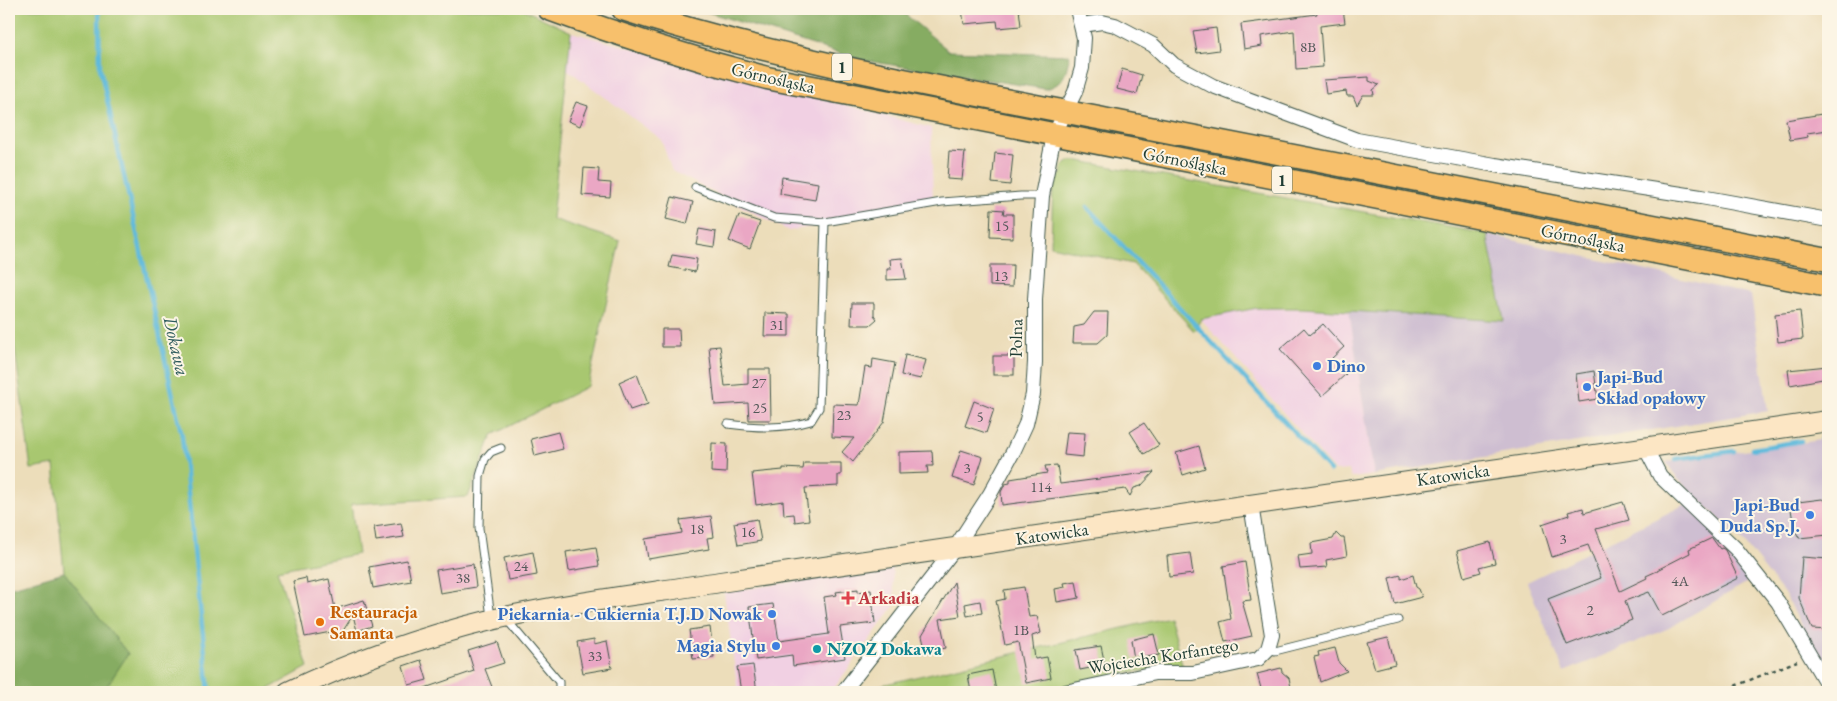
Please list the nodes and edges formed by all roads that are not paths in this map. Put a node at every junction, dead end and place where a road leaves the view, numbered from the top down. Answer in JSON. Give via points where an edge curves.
{"nodes":[{"id":1,"x":549,"y":9,"type":"edge"},
{"id":2,"x":623,"y":9,"type":"edge"},
{"id":3,"x":1077,"y":9,"type":"edge"},
{"id":4,"x":1082,"y":25,"type":"junction"},
{"id":5,"x":1064,"y":112,"type":"junction"},
{"id":6,"x":1054,"y":135,"type":"junction"},
{"id":7,"x":695,"y":187,"type":"dead end"},
{"id":8,"x":1042,"y":196,"type":"junction"},
{"id":9,"x":1828,"y":220,"type":"edge"},
{"id":10,"x":825,"y":222,"type":"junction"},
{"id":11,"x":1828,"y":260,"type":"edge"},
{"id":12,"x":1828,"y":286,"type":"edge"},
{"id":13,"x":1828,"y":421,"type":"edge"},
{"id":14,"x":728,"y":424,"type":"dead end"},
{"id":15,"x":1645,"y":447,"type":"junction"},
{"id":16,"x":501,"y":448,"type":"dead end"},
{"id":17,"x":1251,"y":505,"type":"junction"},
{"id":18,"x":955,"y":548,"type":"junction"},
{"id":19,"x":498,"y":619,"type":"junction"},
{"id":20,"x":1398,"y":620,"type":"dead end"},
{"id":21,"x":1268,"y":648,"type":"junction"},
{"id":22,"x":1828,"y":686,"type":"edge"},
{"id":23,"x":288,"y":692,"type":"edge"},
{"id":24,"x":559,"y":692,"type":"edge"},
{"id":25,"x":843,"y":692,"type":"edge"},
{"id":26,"x":1065,"y":692,"type":"edge"}],
"edges":[{"from":1,"to":6,"type":"main road","name":"Górnośląska","number":"1","via":[[615,34],[768,78]]},
{"from":2,"to":5,"type":"main road","name":"Górnośląska","number":"1","via":[[800,58]]},
{"from":3,"to":4,"type":"street","name":"Polna"},
{"from":4,"to":5,"type":"street","name":"Polna","via":[[1082,68],[1075,92]]},
{"from":4,"to":9,"type":"street","via":[[1102,22],[1115,25],[1153,44],[1174,65],[1213,86],[1356,140]]},
{"from":5,"to":6,"type":"street","name":"Polna"},
{"from":5,"to":11,"type":"main road","name":"Górnośląska","number":"1"},
{"from":6,"to":8,"type":"street","name":"Polna"},
{"from":6,"to":12,"type":"main road","name":"Górnośląska","number":"1"},
{"from":7,"to":10,"type":"lane","via":[[774,218]]},
{"from":8,"to":10,"type":"lane","via":[[942,202]]},
{"from":8,"to":18,"type":"street","name":"Polna","via":[[1033,386],[1026,424],[990,494]]},
{"from":10,"to":14,"type":"lane","via":[[819,408],[811,421],[791,426],[755,428]]},
{"from":13,"to":15,"type":"street","name":"Katowicka"},
{"from":15,"to":17,"type":"street","name":"Katowicka"},
{"from":15,"to":22,"type":"street","via":[[1660,476],[1736,549],[1778,602]]},
{"from":16,"to":19,"type":"lane","via":[[485,459],[480,476],[479,528]]},
{"from":17,"to":18,"type":"street","name":"Katowicka"},
{"from":17,"to":21,"type":"street","via":[[1272,636]]},
{"from":18,"to":19,"type":"street","name":"Katowicka"},
{"from":18,"to":25,"type":"street","name":"Polna"},
{"from":19,"to":23,"type":"street","name":"Katowicka","via":[[381,652]]},
{"from":19,"to":24,"type":"lane","via":[[518,631],[559,682]]},
{"from":20,"to":21,"type":"lane","via":[[1275,651]]},
{"from":21,"to":26,"type":"street","name":"Wojciecha Korfantego","via":[[1258,659],[1193,673],[1155,673]]}]}
